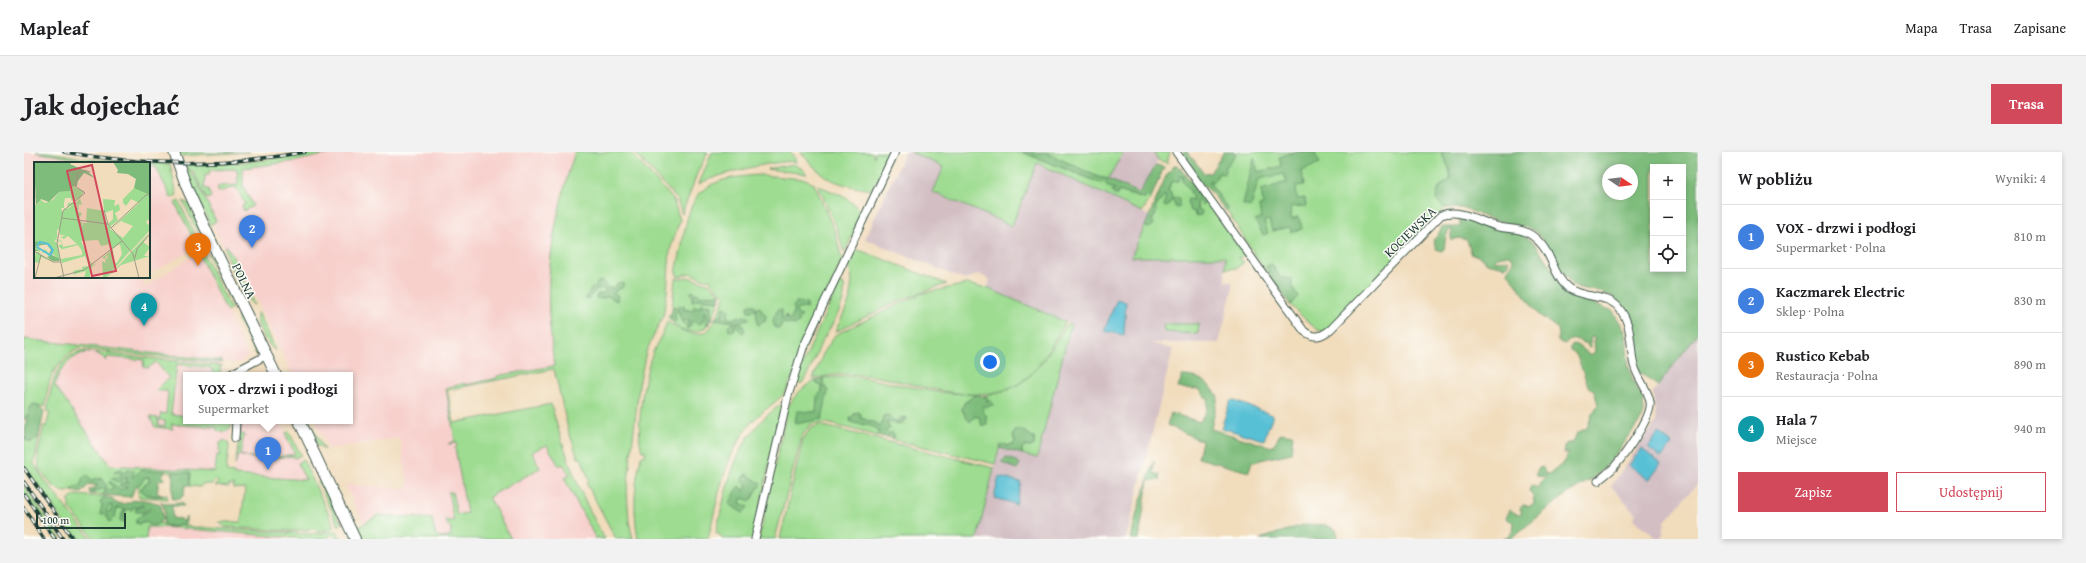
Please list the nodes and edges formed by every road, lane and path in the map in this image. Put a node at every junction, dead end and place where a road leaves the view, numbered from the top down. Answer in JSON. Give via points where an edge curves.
{"nodes":[{"id":1,"x":174,"y":152,"type":"edge"},
{"id":2,"x":895,"y":152,"type":"edge"},
{"id":3,"x":1176,"y":152,"type":"edge"},
{"id":4,"x":267,"y":355,"type":"junction"},
{"id":5,"x":235,"y":372,"type":"edge"},
{"id":6,"x":275,"y":372,"type":"edge"},
{"id":7,"x":236,"y":424,"type":"edge"},
{"id":8,"x":300,"y":424,"type":"edge"},
{"id":9,"x":235,"y":438,"type":"dead end"},
{"id":10,"x":1598,"y":481,"type":"dead end"},
{"id":11,"x":355,"y":539,"type":"edge"},
{"id":12,"x":755,"y":539,"type":"edge"}],
"edges":[{"from":1,"to":4,"type":"street","name":"POLNA","via":[[210,240]]},
{"from":2,"to":12,"type":"street","via":[[803,348],[788,396]]},
{"from":3,"to":10,"type":"street","name":"KOCIEWSKA","via":[[1304,331],[1313,336],[1320,336],[1331,328],[1441,215],[1457,212],[1499,227],[1520,230],[1533,237],[1547,252],[1566,286],[1582,294],[1604,299],[1619,308],[1628,327],[1636,374],[1650,401],[1651,411],[1646,421],[1614,468]]},
{"from":4,"to":5,"type":"street"},
{"from":4,"to":6,"type":"street","name":"POLNA"},
{"from":7,"to":9,"type":"street"},
{"from":8,"to":11,"type":"street"}]}
